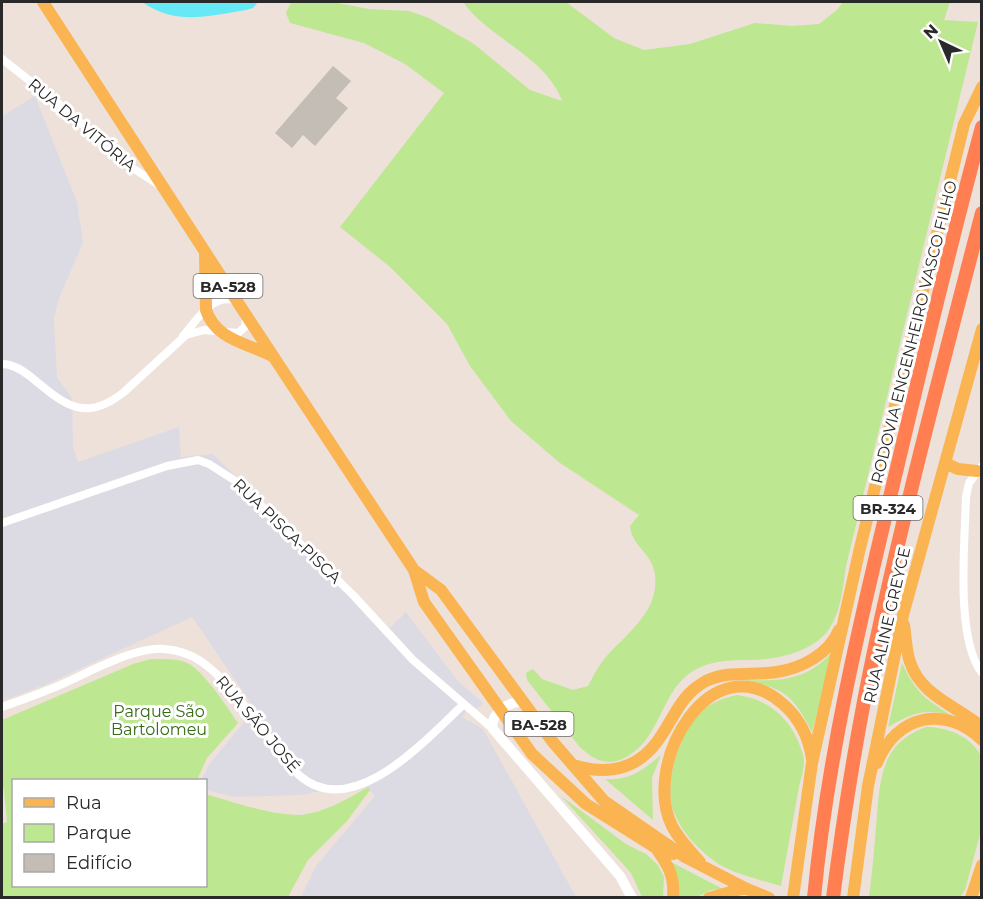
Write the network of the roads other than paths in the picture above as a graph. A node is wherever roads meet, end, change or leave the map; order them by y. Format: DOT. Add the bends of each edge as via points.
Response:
graph roads {
  1 [pos="43,2"];
  2 [pos="2,59"];
  3 [pos="981,87"];
  4 [pos="981,127"];
  5 [pos="164,188"];
  6 [pos="981,213"];
  7 [pos="205,251"];
  8 [pos="237,301"];
  9 [pos="206,310"];
  10 [pos="246,315"];
  11 [pos="981,328"];
  12 [pos="222,333"];
  13 [pos="179,342"];
  14 [pos="274,357"];
  15 [pos="2,364"];
  16 [pos="945,463"];
  17 [pos="979,469"];
  18 [pos="2,523"];
  19 [pos="414,570"];
  20 [pos="847,609"];
  21 [pos="903,615"];
  22 [pos="981,673"];
  23 [pos="522,702"];
  24 [pos="464,704"];
  25 [pos="2,707"];
  26 [pos="501,711"];
  27 [pos="981,727"];
  28 [pos="493,729"];
  29 [pos="981,740"];
  30 [pos="812,763"];
  31 [pos="572,765"];
  32 [pos="868,786"];
  33 [pos="656,849"];
  34 [pos="685,857"];
  35 [pos="981,865"];
  36 [pos="705,867"];
  37 [pos="745,888"];
  38 [pos="793,892"];
  39 [pos="814,895"];
  40 [pos="632,897"];
  41 [pos="673,897"];
  42 [pos="709,897"];
  43 [pos="769,897"];
  44 [pos="832,897"];
  45 [pos="853,897"];
  46 [pos="971,897"];
  1 -- 5 [label="main road, BA-528"];
  2 -- 5 [label="street, RUA DA VITÓRIA" via="131,167"];
  3 -- 20 [label="main road" via="964,124"];
  4 -- 39 [label="highway, RODOVIA ENGENHEIRO VASCO FILHO / BR-324" via="853,660 825,801"];
  5 -- 7 [label="main road, BA-528"];
  6 -- 44 [label="highway, BR-324" via="876,644"];
  7 -- 8 [label="main road, BA-528"];
  7 -- 9 [label="main road"];
  8 -- 9 [label="street" via="224,298"];
  8 -- 10 [label="main road, BA-528"];
  9 -- 12 [label="main road"];
  9 -- 13 [label="street"];
  10 -- 12 [label="street" via="242,331"];
  10 -- 14 [label="main road, BA-528"];
  11 -- 16 [label="main road, RUA ALINE GREYCE"];
  12 -- 13 [label="street" via="198,331"];
  12 -- 14 [label="main road"];
  13 -- 15 [label="street" via="113,401 87,410 57,398 16,367"];
  14 -- 19 [label="main road, BA-528"];
  16 -- 17 [label="main road" via="958,469"];
  16 -- 21 [label="main road, RUA ALINE GREYCE"];
  17 -- 22 [label="street" via="969,483 966,497 964,604 969,646"];
  18 -- 24 [label="street, RUA PISCA-PISCA" via="167,466 198,460 209,464 237,482 354,596 413,660"];
  19 -- 23 [label="main road, BA-528" via="441,590"];
  19 -- 26 [label="main road" via="424,602"];
  20 -- 30 [label="main road"];
  20 -- 31 [label="main road" via="830,644 798,666 776,672 725,674 697,687 681,700 658,741 633,763 601,771"];
  21 -- 27 [label="main road" via="909,660 921,684"];
  21 -- 32 [label="main road, RUA ALINE GREYCE"];
  23 -- 26 [label="street" via="514,702"];
  23 -- 31 [label="main road, BA-528"];
  24 -- 25 [label="street, RUA SÃO JOSÉ" via="381,775 356,787 336,790 320,788 299,775 206,663 177,650 161,648 137,653"];
  24 -- 28 [label="street, RUA PISCA-PISCA"];
  26 -- 28 [label="street" via="492,720"];
  26 -- 33 [label="main road" via="532,754 571,791"];
  28 -- 40 [label="street" via="620,876"];
  29 -- 32 [label="main road" via="952,721 917,721 887,744"];
  30 -- 36 [label="main road" via="799,722 768,693 751,687 730,688 705,699 687,719 673,748 664,796 680,839"];
  30 -- 38 [label="main road"];
  31 -- 34 [label="main road, BA-528" via="604,801"];
  32 -- 45 [label="main road, RUA ALINE GREYCE"];
  33 -- 34 [label="main road"];
  33 -- 41 [label="main road" via="671,870"];
  34 -- 36 [label="main road, BA-528"];
  35 -- 46 [label="main road"];
  36 -- 37 [label="main road, BA-528"];
  37 -- 42 [label="main road"];
  37 -- 43 [label="main road, BA-528"];
}
